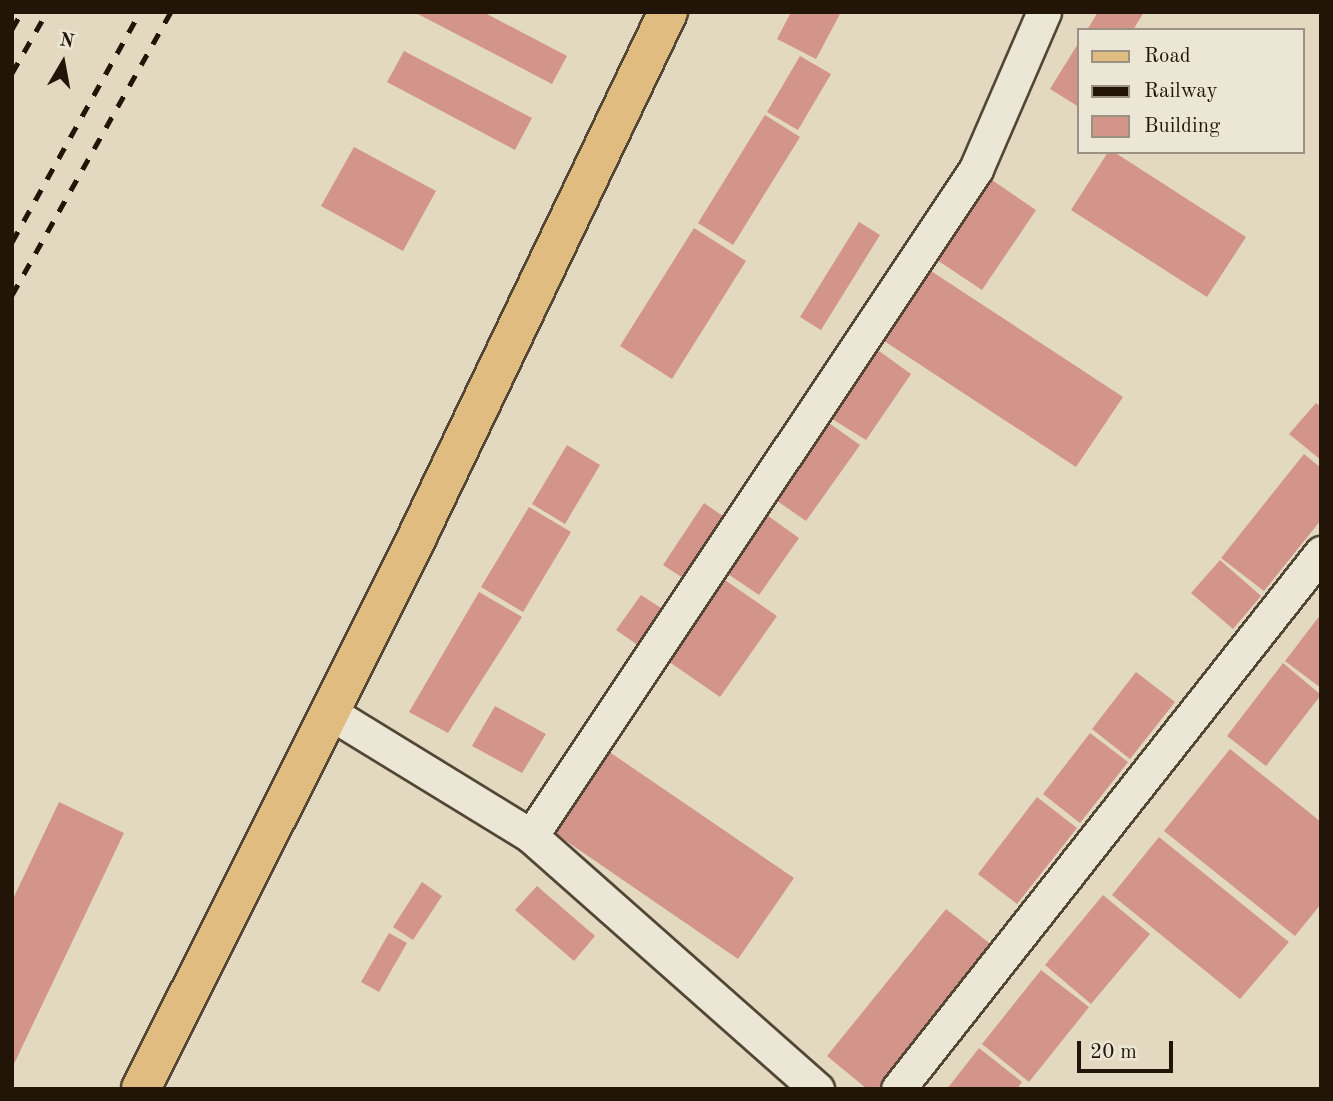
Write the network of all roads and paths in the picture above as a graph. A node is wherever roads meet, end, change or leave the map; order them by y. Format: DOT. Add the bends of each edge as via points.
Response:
graph roads {
  1 [pos="668,12"];
  2 [pos="1044,12"];
  3 [pos="1321,554"];
  4 [pos="329,712"];
  5 [pos="531,836"];
  6 [pos="141,1089"];
  7 [pos="817,1089"];
  8 [pos="898,1089"];
  1 -- 4 [label="main road" via="551,262"];
  2 -- 5 [label="street" via="976,169"];
  3 -- 8 [label="street"];
  4 -- 5 [label="street"];
  4 -- 6 [label="main road"];
  5 -- 7 [label="street"];
}
